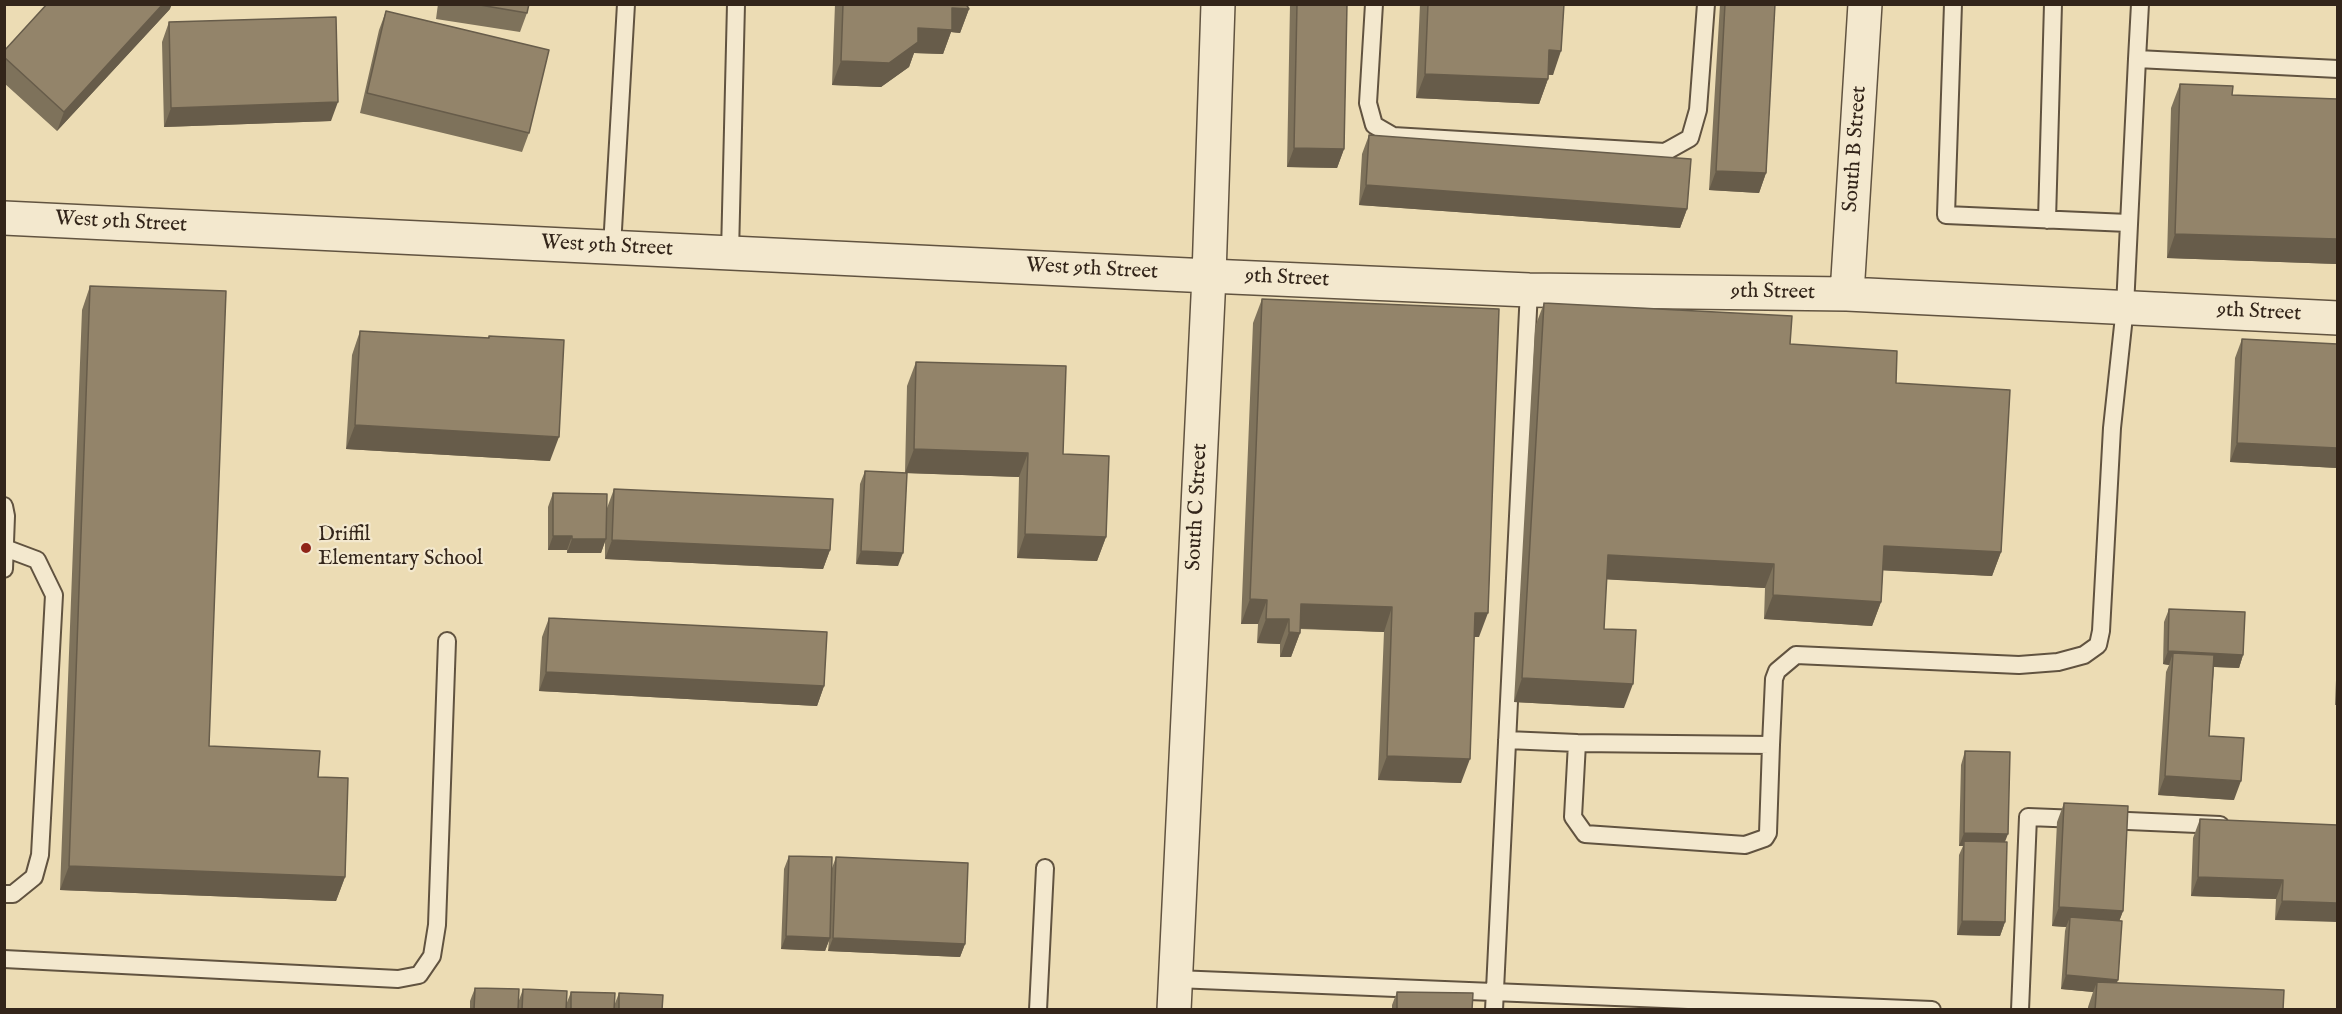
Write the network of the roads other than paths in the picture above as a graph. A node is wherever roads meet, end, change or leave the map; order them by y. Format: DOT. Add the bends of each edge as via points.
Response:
graph roads {
  1 [pos="626,4"];
  2 [pos="736,4"];
  3 [pos="1218,4"];
  4 [pos="1374,4"];
  5 [pos="1706,4"];
  6 [pos="1865,4"];
  7 [pos="1953,4"];
  8 [pos="2053,4"];
  9 [pos="2140,4"];
  10 [pos="2137,59"];
  11 [pos="2337,69"];
  12 [pos="4,218"];
  13 [pos="2047,220"];
  14 [pos="2128,223"];
  15 [pos="612,247"];
  16 [pos="730,253"];
  17 [pos="1209,276"];
  18 [pos="1529,290"];
  19 [pos="1847,294"];
  20 [pos="2125,307"];
  21 [pos="2337,318"];
  22 [pos="4,506"];
  23 [pos="5,548"];
  24 [pos="4,569"];
  25 [pos="447,640"];
  26 [pos="1507,740"];
  27 [pos="1577,743"];
  28 [pos="1771,745"];
  29 [pos="2242,826"];
  30 [pos="1046,868"];
  31 [pos="4,894"];
  32 [pos="4,960"];
  33 [pos="1175,994"];
  34 [pos="1494,1001"];
  35 [pos="1038,1010"];
  36 [pos="1932,1010"];
  37 [pos="2020,1010"];
  1 -- 15 [label="lane"];
  2 -- 16 [label="lane"];
  3 -- 17 [label="street, South C Street"];
  4 -- 5 [label="lane" via="1368,102 1374,125 1393,136 1665,152 1690,138 1698,110"];
  6 -- 19 [label="street, South B Street"];
  7 -- 13 [label="lane" via="1946,215"];
  8 -- 13 [label="lane"];
  9 -- 10 [label="lane"];
  10 -- 11 [label="lane"];
  10 -- 14 [label="lane"];
  12 -- 15 [label="street, West 9th Street"];
  13 -- 14 [label="lane"];
  14 -- 20 [label="lane"];
  15 -- 16 [label="street, West 9th Street"];
  16 -- 17 [label="street, West 9th Street"];
  17 -- 18 [label="street, 9th Street"];
  17 -- 33 [label="street, South C Street"];
  18 -- 19 [label="street, 9th Street"];
  18 -- 26 [label="lane"];
  19 -- 20 [label="street, 9th Street"];
  20 -- 21 [label="street, 9th Street"];
  20 -- 28 [label="lane" via="2112,429 2102,631 2098,645 2084,656 2019,665 1796,655 1777,671 1774,679"];
  22 -- 23 [label="lane"];
  23 -- 24 [label="lane"];
  23 -- 31 [label="lane" via="37,560 54,594 40,855 34,877 13,894"];
  25 -- 32 [label="lane" via="437,925 432,956 419,975 398,979"];
  26 -- 27 [label="lane"];
  26 -- 34 [label="lane"];
  27 -- 28 [label="lane"];
  27 -- 28 [label="lane" via="1573,816 1586,834 1745,845 1765,838 1768,833"];
  29 -- 37 [label="lane" via="2028,818"];
  30 -- 35 [label="lane"];
  33 -- 34 [label="lane"];
  34 -- 36 [label="lane"];
}
